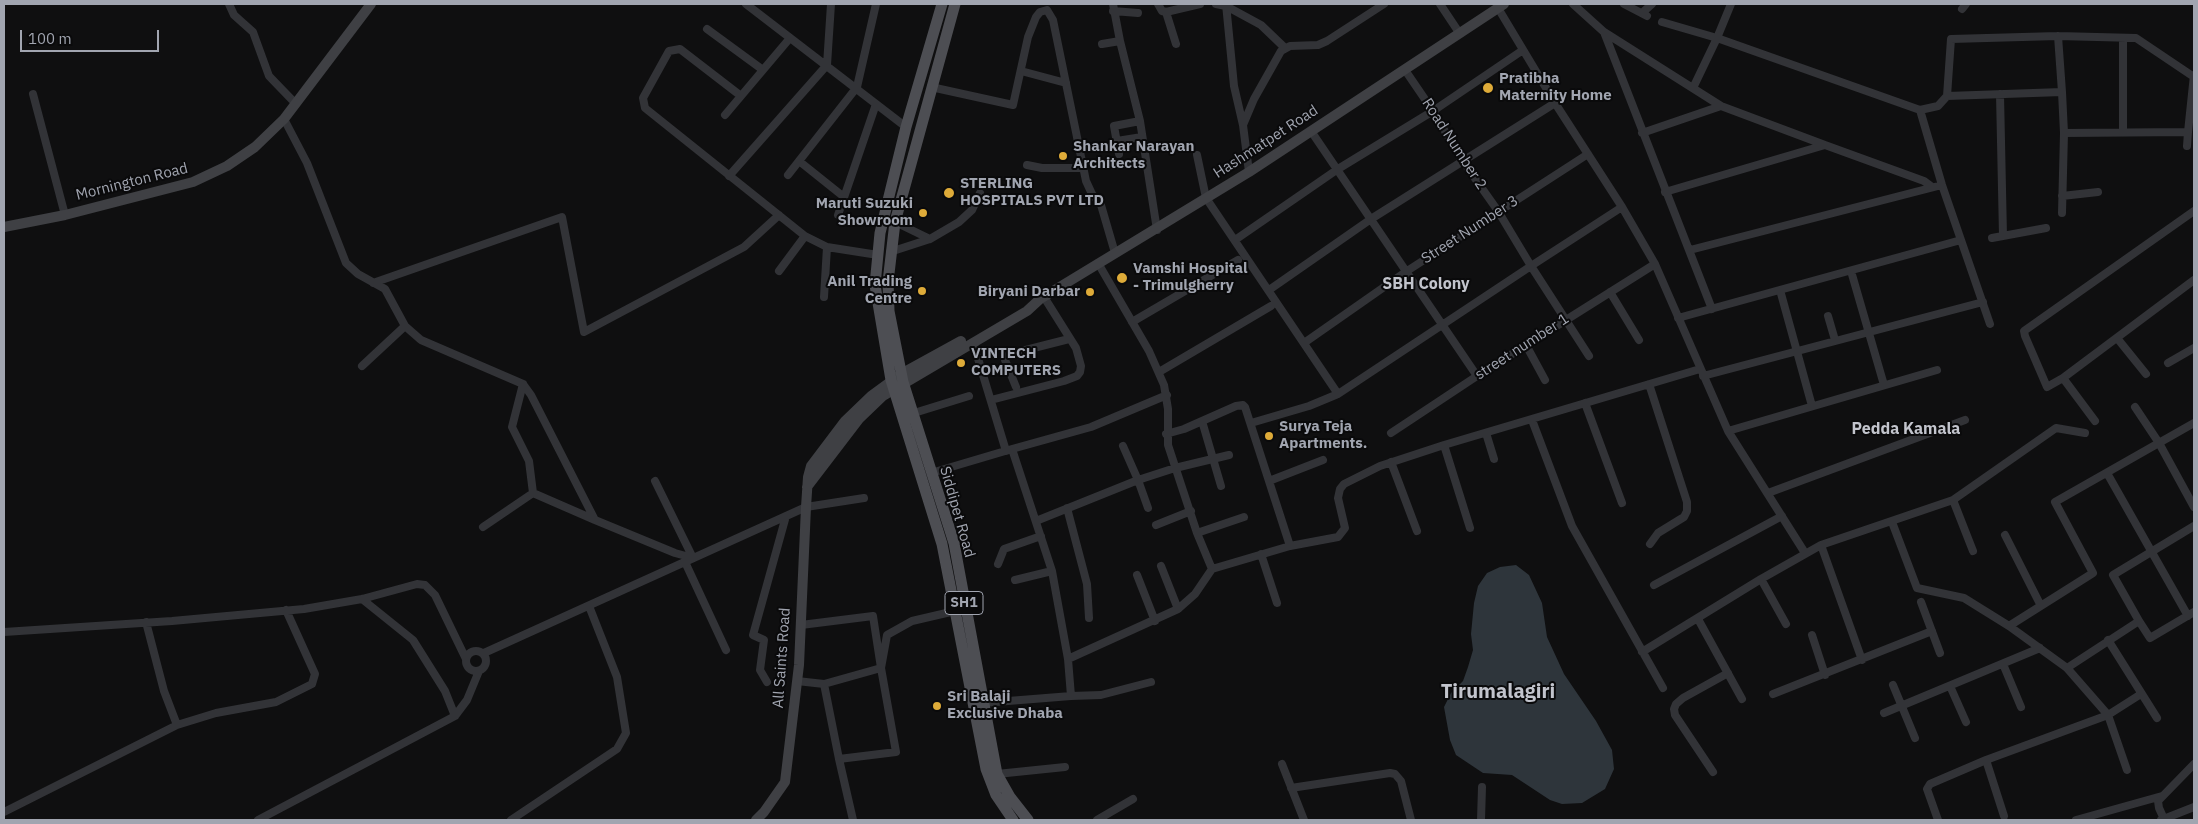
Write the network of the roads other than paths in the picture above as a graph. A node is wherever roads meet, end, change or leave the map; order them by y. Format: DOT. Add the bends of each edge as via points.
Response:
graph roads {
  1 [pos="230,4"];
  2 [pos="371,4"];
  3 [pos="746,4"];
  4 [pos="831,4"];
  5 [pos="876,4"];
  6 [pos="942,4"];
  7 [pos="955,4"];
  8 [pos="1158,4"];
  9 [pos="1200,4"];
  10 [pos="1216,4"];
  11 [pos="1382,4"];
  12 [pos="1440,4"];
  13 [pos="1573,4"];
  14 [pos="1624,4"];
  15 [pos="1652,4"];
  16 [pos="1731,4"];
  17 [pos="1226,5"];
  18 [pos="1501,6"];
  19 [pos="1047,7"];
  20 [pos="1113,7"];
  21 [pos="1166,12"];
  22 [pos="1138,13"];
  23 [pos="1662,22"];
  24 [pos="707,28"];
  25 [pos="1604,32"];
  26 [pos="1460,34"];
  27 [pos="2058,36"];
  28 [pos="790,38"];
  29 [pos="1717,38"];
  30 [pos="2123,38"];
  31 [pos="1120,41"];
  32 [pos="1102,44"];
  33 [pos="1176,44"];
  34 [pos="1286,48"];
  35 [pos="1523,50"];
  36 [pos="827,64"];
  37 [pos="763,70"];
  38 [pos="1405,70"];
  39 [pos="1021,71"];
  40 [pos="2194,76"];
  41 [pos="1066,83"];
  42 [pos="857,87"];
  43 [pos="931,87"];
  44 [pos="1693,88"];
  45 [pos="2062,92"];
  46 [pos="34,94"];
  47 [pos="2000,94"];
  48 [pos="741,96"];
  49 [pos="1947,96"];
  50 [pos="1554,103"];
  51 [pos="296,104"];
  52 [pos="876,104"];
  53 [pos="1721,106"];
  54 [pos="1920,110"];
  55 [pos="1433,111"];
  56 [pos="725,115"];
  57 [pos="284,119"];
  58 [pos="1140,121"];
  59 [pos="1243,125"];
  60 [pos="906,127"];
  61 [pos="1311,131"];
  62 [pos="2123,132"];
  63 [pos="2188,132"];
  64 [pos="1642,133"];
  65 [pos="2064,133"];
  66 [pos="1142,137"];
  67 [pos="1117,141"];
  68 [pos="1825,145"];
  69 [pos="2187,146"];
  70 [pos="1119,154"];
  71 [pos="1588,154"];
  72 [pos="1197,155"];
  73 [pos="1462,160"];
  74 [pos="799,161"];
  75 [pos="1027,165"];
  76 [pos="1083,168"];
  77 [pos="1338,169"];
  78 [pos="1249,172"];
  79 [pos="729,176"];
  80 [pos="788,176"];
  81 [pos="1942,185"];
  82 [pos="1932,187"];
  83 [pos="1665,192"];
  84 [pos="2098,192"];
  85 [pos="980,194"];
  86 [pos="2062,196"];
  87 [pos="844,197"];
  88 [pos="1206,198"];
  89 [pos="1622,208"];
  90 [pos="1498,211"];
  91 [pos="2194,211"];
  92 [pos="2062,213"];
  93 [pos="65,214"];
  94 [pos="779,215"];
  95 [pos="838,215"];
  96 [pos="1371,219"];
  97 [pos="895,222"];
  98 [pos="4,227"];
  99 [pos="2046,228"];
  100 [pos="1157,230"];
  101 [pos="805,236"];
  102 [pos="2003,236"];
  103 [pos="930,238"];
  104 [pos="1992,238"];
  105 [pos="1235,240"];
  106 [pos="1960,240"];
  107 [pos="827,247"];
  108 [pos="1690,250"];
  109 [pos="890,252"];
  110 [pos="1115,253"];
  111 [pos="878,255"];
  112 [pos="1238,260"];
  113 [pos="1098,263"];
  114 [pos="1655,264"];
  115 [pos="1531,266"];
  116 [pos="779,271"];
  117 [pos="1407,271"];
  118 [pos="1851,271"];
  119 [pos="2194,280"];
  120 [pos="373,283"];
  121 [pos="1269,290"];
  122 [pos="1780,290"];
  123 [pos="1610,292"];
  124 [pos="824,297"];
  125 [pos="1042,298"];
  126 [pos="1983,302"];
  127 [pos="1271,306"];
  128 [pos="1712,309"];
  129 [pos="1828,316"];
  130 [pos="1678,318"];
  131 [pos="1566,320"];
  132 [pos="1132,322"];
  133 [pos="1990,324"];
  134 [pos="405,326"];
  135 [pos="1442,326"];
  136 [pos="1870,332"];
  137 [pos="2117,338"];
  138 [pos="1069,339"];
  139 [pos="1639,340"];
  140 [pos="1835,340"];
  141 [pos="973,342"];
  142 [pos="1304,343"];
  143 [pos="1526,345"];
  144 [pos="2194,348"];
  145 [pos="1798,351"];
  146 [pos="1589,356"];
  147 [pos="2168,363"];
  148 [pos="362,366"];
  149 [pos="1937,370"];
  150 [pos="1159,372"];
  151 [pos="1702,373"];
  152 [pos="2146,374"];
  153 [pos="1477,376"];
  154 [pos="2063,378"];
  155 [pos="1545,380"];
  156 [pos="897,381"];
  157 [pos="523,384"];
  158 [pos="1649,384"];
  159 [pos="1884,385"];
  160 [pos="1016,387"];
  161 [pos="1338,394"];
  162 [pos="1167,395"];
  163 [pos="969,396"];
  164 [pos="990,400"];
  165 [pos="1585,403"];
  166 [pos="1812,406"];
  167 [pos="2135,406"];
  168 [pos="914,413"];
  169 [pos="1532,420"];
  170 [pos="1965,420"];
  171 [pos="1202,421"];
  172 [pos="2095,421"];
  173 [pos="1251,423"];
  174 [pos="2194,423"];
  175 [pos="1728,431"];
  176 [pos="1486,433"];
  177 [pos="2084,433"];
  178 [pos="1166,434"];
  179 [pos="1391,434"];
  180 [pos="2159,443"];
  181 [pos="1444,445"];
  182 [pos="1123,446"];
  183 [pos="1009,450"];
  184 [pos="1229,455"];
  185 [pos="1213,460"];
  186 [pos="1323,460"];
  187 [pos="1494,460"];
  188 [pos="1391,462"];
  189 [pos="1175,468"];
  190 [pos="931,473"];
  191 [pos="2107,473"];
  192 [pos="1138,480"];
  193 [pos="655,481"];
  194 [pos="1269,481"];
  195 [pos="1221,486"];
  196 [pos="533,493"];
  197 [pos="1768,493"];
  198 [pos="864,498"];
  199 [pos="1953,500"];
  200 [pos="1622,502"];
  201 [pos="806,507"];
  202 [pos="2194,507"];
  203 [pos="1067,508"];
  204 [pos="1148,508"];
  205 [pos="1191,512"];
  206 [pos="786,516"];
  207 [pos="1782,516"];
  208 [pos="1244,517"];
  209 [pos="595,520"];
  210 [pos="1036,521"];
  211 [pos="1892,522"];
  212 [pos="1156,525"];
  213 [pos="2194,526"];
  214 [pos="483,527"];
  215 [pos="1470,528"];
  216 [pos="1417,531"];
  217 [pos="1197,533"];
  218 [pos="2004,535"];
  219 [pos="1041,536"];
  220 [pos="1650,544"];
  221 [pos="1821,545"];
  222 [pos="1290,546"];
  223 [pos="1973,551"];
  224 [pos="2151,552"];
  225 [pos="1805,553"];
  226 [pos="1261,554"];
  227 [pos="693,558"];
  228 [pos="685,562"];
  229 [pos="998,564"];
  230 [pos="1161,566"];
  231 [pos="1212,569"];
  232 [pos="1052,571"];
  233 [pos="1137,576"];
  234 [pos="1761,579"];
  235 [pos="1015,580"];
  236 [pos="1654,585"];
  237 [pos="362,598"];
  238 [pos="1921,602"];
  239 [pos="1277,603"];
  240 [pos="589,606"];
  241 [pos="2041,606"];
  242 [pos="1178,609"];
  243 [pos="286,610"];
  244 [pos="955,611"];
  245 [pos="2191,614"];
  246 [pos="1088,618"];
  247 [pos="1698,619"];
  248 [pos="1155,621"];
  249 [pos="2139,621"];
  250 [pos="146,622"];
  251 [pos="1786,624"];
  252 [pos="801,625"];
  253 [pos="2009,626"];
  254 [pos="1932,631"];
  255 [pos="4,632"];
  256 [pos="1812,634"];
  257 [pos="2108,640"];
  258 [pos="2040,648"];
  259 [pos="726,650"];
  260 [pos="1642,652"];
  261 [pos="484,653"];
  262 [pos="1940,653"];
  263 [pos="466,659"];
  264 [pos="1068,659"];
  265 [pos="1862,660"];
  266 [pos="2003,664"];
  267 [pos="881,668"];
  268 [pos="2067,668"];
  269 [pos="479,670"];
  270 [pos="1728,673"];
  271 [pos="1824,674"];
  272 [pos="797,681"];
  273 [pos="766,682"];
  274 [pos="1151,682"];
  275 [pos="824,684"];
  276 [pos="1893,685"];
  277 [pos="1950,686"];
  278 [pos="1663,688"];
  279 [pos="1773,694"];
  280 [pos="2141,694"];
  281 [pos="1070,696"];
  282 [pos="1742,699"];
  283 [pos="983,703"];
  284 [pos="1901,706"];
  285 [pos="2021,707"];
  286 [pos="1884,713"];
  287 [pos="2108,715"];
  288 [pos="455,716"];
  289 [pos="2157,718"];
  290 [pos="1966,722"];
  291 [pos="177,725"];
  292 [pos="1914,738"];
  293 [pos="839,759"];
  294 [pos="1986,760"];
  295 [pos="1282,764"];
  296 [pos="2194,764"];
  297 [pos="1065,767"];
  298 [pos="2127,770"];
  299 [pos="1713,772"];
  300 [pos="997,774"];
  301 [pos="1482,787"];
  302 [pos="1291,788"];
  303 [pos="2162,796"];
  304 [pos="1134,799"];
  305 [pos="2194,807"];
  306 [pos="4,812"];
  307 [pos="2004,816"];
  308 [pos="258,820"];
  309 [pos="511,820"];
  310 [pos="756,820"];
  311 [pos="853,820"];
  312 [pos="1013,820"];
  313 [pos="1028,820"];
  314 [pos="1097,820"];
  315 [pos="1304,820"];
  316 [pos="1412,820"];
  317 [pos="1481,820"];
  318 [pos="1938,820"];
  319 [pos="2076,820"];
  320 [pos="2163,820"];
  1 -- 51 [label="street" via="234,16 253,32 269,76"];
  2 -- 51 [label="main road, Mornington Road"];
  3 -- 28 [label="street"];
  4 -- 36 [label="street"];
  5 -- 42 [label="street"];
  6 -- 60 [label="main road, SH1"];
  7 -- 43 [label="main road, SH1"];
  8 -- 21 [label="street"];
  9 -- 21 [label="street"];
  10 -- 17 [label="street"];
  11 -- 34 [label="street" via="1327,41"];
  12 -- 26 [label="street"];
  13 -- 25 [label="street"];
  14 -- 15 [label="street" via="1645,14"];
  16 -- 29 [label="street"];
  17 -- 34 [label="street" via="1261,24"];
  17 -- 59 [label="street" via="1234,86"];
  18 -- 26 [label="main road, Hashmatpet Road"];
  18 -- 35 [label="street"];
  19 -- 39 [label="street" via="1036,18 1028,37"];
  19 -- 41 [label="street" via="1053,20"];
  20 -- 22 [label="street"];
  20 -- 31 [label="street"];
  21 -- 33 [label="street"];
  23 -- 29 [label="street"];
  24 -- 37 [label="street"];
  25 -- 44 [label="street"];
  25 -- 64 [label="street"];
  26 -- 38 [label="main road, Hashmatpet Road"];
  27 -- 30 [label="street"];
  27 -- 45 [label="street"];
  27 -- 49 [label="street" via="1950,39"];
  28 -- 36 [label="street"];
  28 -- 37 [label="street"];
  29 -- 44 [label="street"];
  29 -- 54 [label="street"];
  30 -- 40 [label="street" via="2136,38"];
  30 -- 62 [label="street"];
  31 -- 32 [label="street"];
  31 -- 58 [label="street"];
  34 -- 59 [label="street" via="1278,55"];
  35 -- 50 [label="street"];
  35 -- 55 [label="street"];
  36 -- 42 [label="street"];
  36 -- 79 [label="street"];
  37 -- 48 [label="street"];
  38 -- 55 [label="street, Road Number 2"];
  38 -- 61 [label="main road, Hashmatpet Road"];
  39 -- 41 [label="street"];
  39 -- 43 [label="street" via="1013,105"];
  40 -- 63 [label="street"];
  41 -- 76 [label="street"];
  42 -- 52 [label="street"];
  42 -- 74 [label="street"];
  43 -- 97 [label="main road, SH1"];
  44 -- 53 [label="street"];
  45 -- 47 [label="street"];
  45 -- 65 [label="street"];
  46 -- 93 [label="street"];
  47 -- 49 [label="street"];
  47 -- 102 [label="street"];
  48 -- 56 [label="street"];
  48 -- 79 [label="street" via="680,49 674,49 669,51 643,98 645,108"];
  49 -- 54 [label="street" via="1938,106"];
  50 -- 71 [label="street"];
  50 -- 73 [label="street"];
  51 -- 57 [label="main road, Mornington Road"];
  52 -- 60 [label="street"];
  52 -- 87 [label="street"];
  53 -- 64 [label="street"];
  53 -- 68 [label="street"];
  54 -- 81 [label="street"];
  55 -- 73 [label="street, Road Number 2"];
  55 -- 77 [label="street"];
  57 -- 93 [label="main road, Mornington Road" via="255,147 228,166 194,182"];
  57 -- 120 [label="street" via="307,163 346,263"];
  58 -- 66 [label="street"];
  58 -- 67 [label="street" via="1114,126"];
  59 -- 78 [label="street"];
  60 -- 111 [label="main road, SH1" via="880,232"];
  61 -- 77 [label="street"];
  61 -- 78 [label="main road, Hashmatpet Road"];
  62 -- 63 [label="street"];
  62 -- 65 [label="street"];
  63 -- 69 [label="street"];
  64 -- 83 [label="street"];
  65 -- 86 [label="street"];
  66 -- 67 [label="street"];
  66 -- 100 [label="street"];
  67 -- 70 [label="street"];
  68 -- 82 [label="street"];
  68 -- 83 [label="street"];
  71 -- 89 [label="street"];
  71 -- 90 [label="street, Street Number 3"];
  72 -- 88 [label="street"];
  73 -- 90 [label="street, Road Number 2"];
  73 -- 96 [label="street"];
  74 -- 80 [label="street"];
  74 -- 87 [label="street"];
  75 -- 76 [label="street"];
  76 -- 110 [label="street" via="1087,186 1102,205"];
  77 -- 96 [label="street"];
  77 -- 105 [label="street"];
  78 -- 88 [label="main road, Hashmatpet Road"];
  79 -- 94 [label="street"];
  81 -- 82 [label="street"];
  81 -- 106 [label="street"];
  82 -- 108 [label="street"];
  83 -- 108 [label="street"];
  84 -- 86 [label="street"];
  85 -- 103 [label="street" via="966,217"];
  86 -- 92 [label="street"];
  87 -- 95 [label="street"];
  88 -- 100 [label="main road, Hashmatpet Road"];
  88 -- 105 [label="street"];
  89 -- 114 [label="street"];
  89 -- 115 [label="street"];
  90 -- 115 [label="street, Road Number 2"];
  90 -- 117 [label="street, Street Number 3"];
  91 -- 154 [label="street" via="2024,330 2047,387"];
  93 -- 98 [label="main road, Mornington Road"];
  94 -- 101 [label="street"];
  94 -- 120 [label="street" via="744,247 584,332 562,217"];
  96 -- 117 [label="street"];
  96 -- 121 [label="street"];
  97 -- 103 [label="street"];
  97 -- 109 [label="main road, SH1"];
  99 -- 102 [label="street"];
  100 -- 110 [label="main road, Hashmatpet Road"];
  101 -- 107 [label="street"];
  101 -- 116 [label="street"];
  102 -- 104 [label="street"];
  103 -- 109 [label="street"];
  105 -- 121 [label="street"];
  106 -- 118 [label="street"];
  106 -- 126 [label="street"];
  107 -- 111 [label="street"];
  107 -- 124 [label="street"];
  108 -- 128 [label="street"];
  109 -- 156 [label="main road, SH1" via="889,312"];
  110 -- 113 [label="main road, Hashmatpet Road"];
  111 -- 156 [label="main road, SH1" via="875,285"];
  112 -- 132 [label="street"];
  113 -- 125 [label="main road, Hashmatpet Road"];
  113 -- 132 [label="street"];
  114 -- 123 [label="street, street number 1"];
  114 -- 130 [label="street"];
  115 -- 131 [label="street, Road Number 2"];
  115 -- 135 [label="street"];
  117 -- 135 [label="street"];
  117 -- 142 [label="street, Street Number 3"];
  118 -- 122 [label="street"];
  118 -- 136 [label="street"];
  119 -- 137 [label="street"];
  120 -- 134 [label="street" via="385,289"];
  121 -- 142 [label="street"];
  122 -- 128 [label="street"];
  122 -- 145 [label="street"];
  123 -- 131 [label="street, street number 1"];
  123 -- 139 [label="street"];
  125 -- 138 [label="street"];
  125 -- 141 [label="main road, Hashmatpet Road"];
  125 -- 156 [label="main road, Hashmatpet Road" via="1023,305"];
  126 -- 133 [label="street"];
  126 -- 136 [label="street"];
  127 -- 150 [label="street"];
  128 -- 130 [label="street"];
  129 -- 140 [label="street"];
  130 -- 151 [label="street"];
  131 -- 143 [label="street, street number 1"];
  131 -- 146 [label="street, Road Number 2"];
  132 -- 150 [label="street"];
  134 -- 148 [label="street"];
  134 -- 157 [label="street" via="421,340"];
  135 -- 153 [label="street"];
  135 -- 161 [label="street"];
  136 -- 140 [label="street"];
  136 -- 159 [label="street"];
  137 -- 152 [label="street"];
  137 -- 154 [label="street"];
  138 -- 160 [label="street" via="1006,357"];
  138 -- 164 [label="street" via="1076,348 1081,366 1076,376"];
  140 -- 145 [label="street"];
  141 -- 156 [label="main road, Hashmatpet Road"];
  141 -- 164 [label="street"];
  142 -- 161 [label="street"];
  143 -- 153 [label="street, street number 1"];
  143 -- 155 [label="street"];
  144 -- 147 [label="street"];
  145 -- 151 [label="street"];
  145 -- 166 [label="street"];
  149 -- 159 [label="street"];
  150 -- 162 [label="street"];
  151 -- 158 [label="street"];
  151 -- 175 [label="street"];
  153 -- 179 [label="street, street number 1"];
  154 -- 172 [label="street"];
  156 -- 168 [label="main road, Siddipet Road / SH1"];
  156 -- 201 [label="main road, All Saints Road" via="860,419 807,487"];
  156 -- 244 [label="main road, Siddipet Road / SH1" via="942,544"];
  157 -- 196 [label="street" via="512,427 529,461"];
  157 -- 209 [label="street"];
  158 -- 165 [label="street"];
  158 -- 220 [label="street" via="1687,502 1684,517 1658,533"];
  159 -- 166 [label="street"];
  161 -- 173 [label="street"];
  162 -- 178 [label="street"];
  162 -- 183 [label="street" via="1091,427"];
  163 -- 168 [label="street"];
  164 -- 183 [label="street"];
  165 -- 169 [label="street"];
  165 -- 200 [label="street"];
  166 -- 175 [label="street"];
  167 -- 180 [label="street"];
  168 -- 190 [label="main road, Siddipet Road / SH1"];
  169 -- 176 [label="street"];
  169 -- 260 [label="street" via="1572,526"];
  170 -- 197 [label="street"];
  171 -- 173 [label="street" via="1243,405"];
  171 -- 178 [label="street"];
  171 -- 185 [label="street"];
  173 -- 194 [label="street"];
  174 -- 180 [label="street"];
  175 -- 197 [label="street"];
  176 -- 181 [label="street"];
  176 -- 187 [label="street"];
  177 -- 199 [label="street" via="2056,428"];
  178 -- 189 [label="street"];
  180 -- 191 [label="street"];
  180 -- 202 [label="street"];
  181 -- 188 [label="street"];
  181 -- 215 [label="street"];
  182 -- 192 [label="street"];
  183 -- 190 [label="street"];
  183 -- 210 [label="street"];
  184 -- 185 [label="street"];
  185 -- 189 [label="street"];
  185 -- 195 [label="street"];
  186 -- 194 [label="street"];
  188 -- 216 [label="street"];
  188 -- 222 [label="street" via="1344,484 1340,489 1338,498 1345,528 1343,533 1332,539"];
  189 -- 192 [label="street"];
  189 -- 205 [label="street"];
  190 -- 283 [label="main road, Siddipet Road / SH1" via="954,543"];
  191 -- 224 [label="street"];
  191 -- 241 [label="street" via="2055,502 2093,573"];
  192 -- 203 [label="street"];
  192 -- 204 [label="street"];
  193 -- 227 [label="street"];
  194 -- 222 [label="street"];
  196 -- 209 [label="street"];
  196 -- 214 [label="street"];
  197 -- 207 [label="street"];
  198 -- 201 [label="street"];
  199 -- 211 [label="street"];
  199 -- 223 [label="street"];
  201 -- 206 [label="street"];
  201 -- 252 [label="main road, All Saints Road"];
  203 -- 210 [label="street"];
  203 -- 246 [label="street" via="1087,584"];
  205 -- 212 [label="street"];
  205 -- 217 [label="street"];
  206 -- 227 [label="street"];
  206 -- 273 [label="street" via="754,635 764,640 760,670"];
  207 -- 225 [label="street"];
  207 -- 236 [label="street"];
  208 -- 217 [label="street"];
  209 -- 227 [label="street"];
  210 -- 219 [label="street"];
  211 -- 221 [label="street"];
  211 -- 253 [label="street" via="1917,588 1964,598"];
  213 -- 224 [label="street"];
  217 -- 231 [label="street"];
  218 -- 241 [label="street"];
  219 -- 229 [label="street" via="1004,549"];
  219 -- 232 [label="street"];
  221 -- 225 [label="street"];
  221 -- 265 [label="street"];
  222 -- 226 [label="street"];
  224 -- 245 [label="street"];
  224 -- 249 [label="street" via="2113,575"];
  225 -- 234 [label="street"];
  226 -- 231 [label="street"];
  226 -- 239 [label="street"];
  227 -- 228 [label="street"];
  228 -- 240 [label="street"];
  228 -- 259 [label="street"];
  230 -- 242 [label="street"];
  231 -- 242 [label="street" via="1195,594"];
  232 -- 235 [label="street"];
  232 -- 264 [label="street"];
  233 -- 248 [label="street"];
  234 -- 247 [label="street"];
  234 -- 251 [label="street"];
  237 -- 243 [label="street"];
  237 -- 263 [label="street" via="417,584 425,585 435,595"];
  237 -- 288 [label="street" via="413,640 445,691"];
  238 -- 254 [label="street"];
  240 -- 261 [label="street"];
  240 -- 309 [label="street" via="617,677 626,733 617,750"];
  241 -- 253 [label="street"];
  242 -- 248 [label="street"];
  243 -- 250 [label="street"];
  243 -- 291 [label="street" via="315,674 312,684 276,702 216,713"];
  244 -- 267 [label="street" via="912,620 887,635"];
  244 -- 312 [label="main road, Siddipet Road / SH1" via="986,770 996,795"];
  245 -- 249 [label="street" via="2150,638"];
  247 -- 260 [label="street"];
  247 -- 270 [label="street"];
  248 -- 264 [label="street"];
  249 -- 257 [label="street"];
  250 -- 255 [label="street"];
  250 -- 291 [label="street" via="164,691"];
  252 -- 267 [label="street" via="873,616"];
  252 -- 272 [label="main road, All Saints Road"];
  253 -- 258 [label="street"];
  254 -- 262 [label="street"];
  254 -- 265 [label="street"];
  256 -- 271 [label="street"];
  257 -- 268 [label="street"];
  257 -- 280 [label="street"];
  258 -- 266 [label="street"];
  258 -- 268 [label="street"];
  260 -- 278 [label="street"];
  261 -- 263 [label="street" via="473,651"];
  261 -- 269 [label="street" via="486,665"];
  263 -- 269 [label="street" via="468,666"];
  264 -- 281 [label="street"];
  265 -- 271 [label="street"];
  266 -- 277 [label="street"];
  266 -- 285 [label="street"];
  267 -- 275 [label="street"];
  267 -- 293 [label="street" via="896,752"];
  268 -- 287 [label="street"];
  269 -- 288 [label="street" via="467,700"];
  270 -- 282 [label="street"];
  270 -- 299 [label="street" via="1684,698 1674,709"];
  271 -- 279 [label="street"];
  272 -- 275 [label="street"];
  272 -- 310 [label="main road, All Saints Road" via="785,782"];
  274 -- 281 [label="street" via="1101,695"];
  275 -- 293 [label="street"];
  276 -- 284 [label="street"];
  277 -- 284 [label="street"];
  277 -- 290 [label="street"];
  280 -- 287 [label="street"];
  280 -- 289 [label="street"];
  281 -- 283 [label="street"];
  283 -- 300 [label="main road, Siddipet Road / SH1"];
  284 -- 286 [label="street"];
  284 -- 292 [label="street"];
  287 -- 294 [label="street"];
  287 -- 298 [label="street"];
  288 -- 308 [label="street"];
  291 -- 306 [label="street"];
  293 -- 311 [label="street"];
  294 -- 307 [label="street"];
  294 -- 318 [label="street" via="1930,784 1927,790"];
  295 -- 302 [label="street"];
  296 -- 303 [label="street"];
  297 -- 300 [label="street"];
  300 -- 313 [label="main road, Siddipet Road / SH1"];
  301 -- 317 [label="street"];
  302 -- 315 [label="street"];
  302 -- 316 [label="street" via="1395,774 1401,781"];
  303 -- 319 [label="street"];
  303 -- 320 [label="street" via="2158,801"];
  304 -- 314 [label="street"];
  305 -- 320 [label="street"];
}
